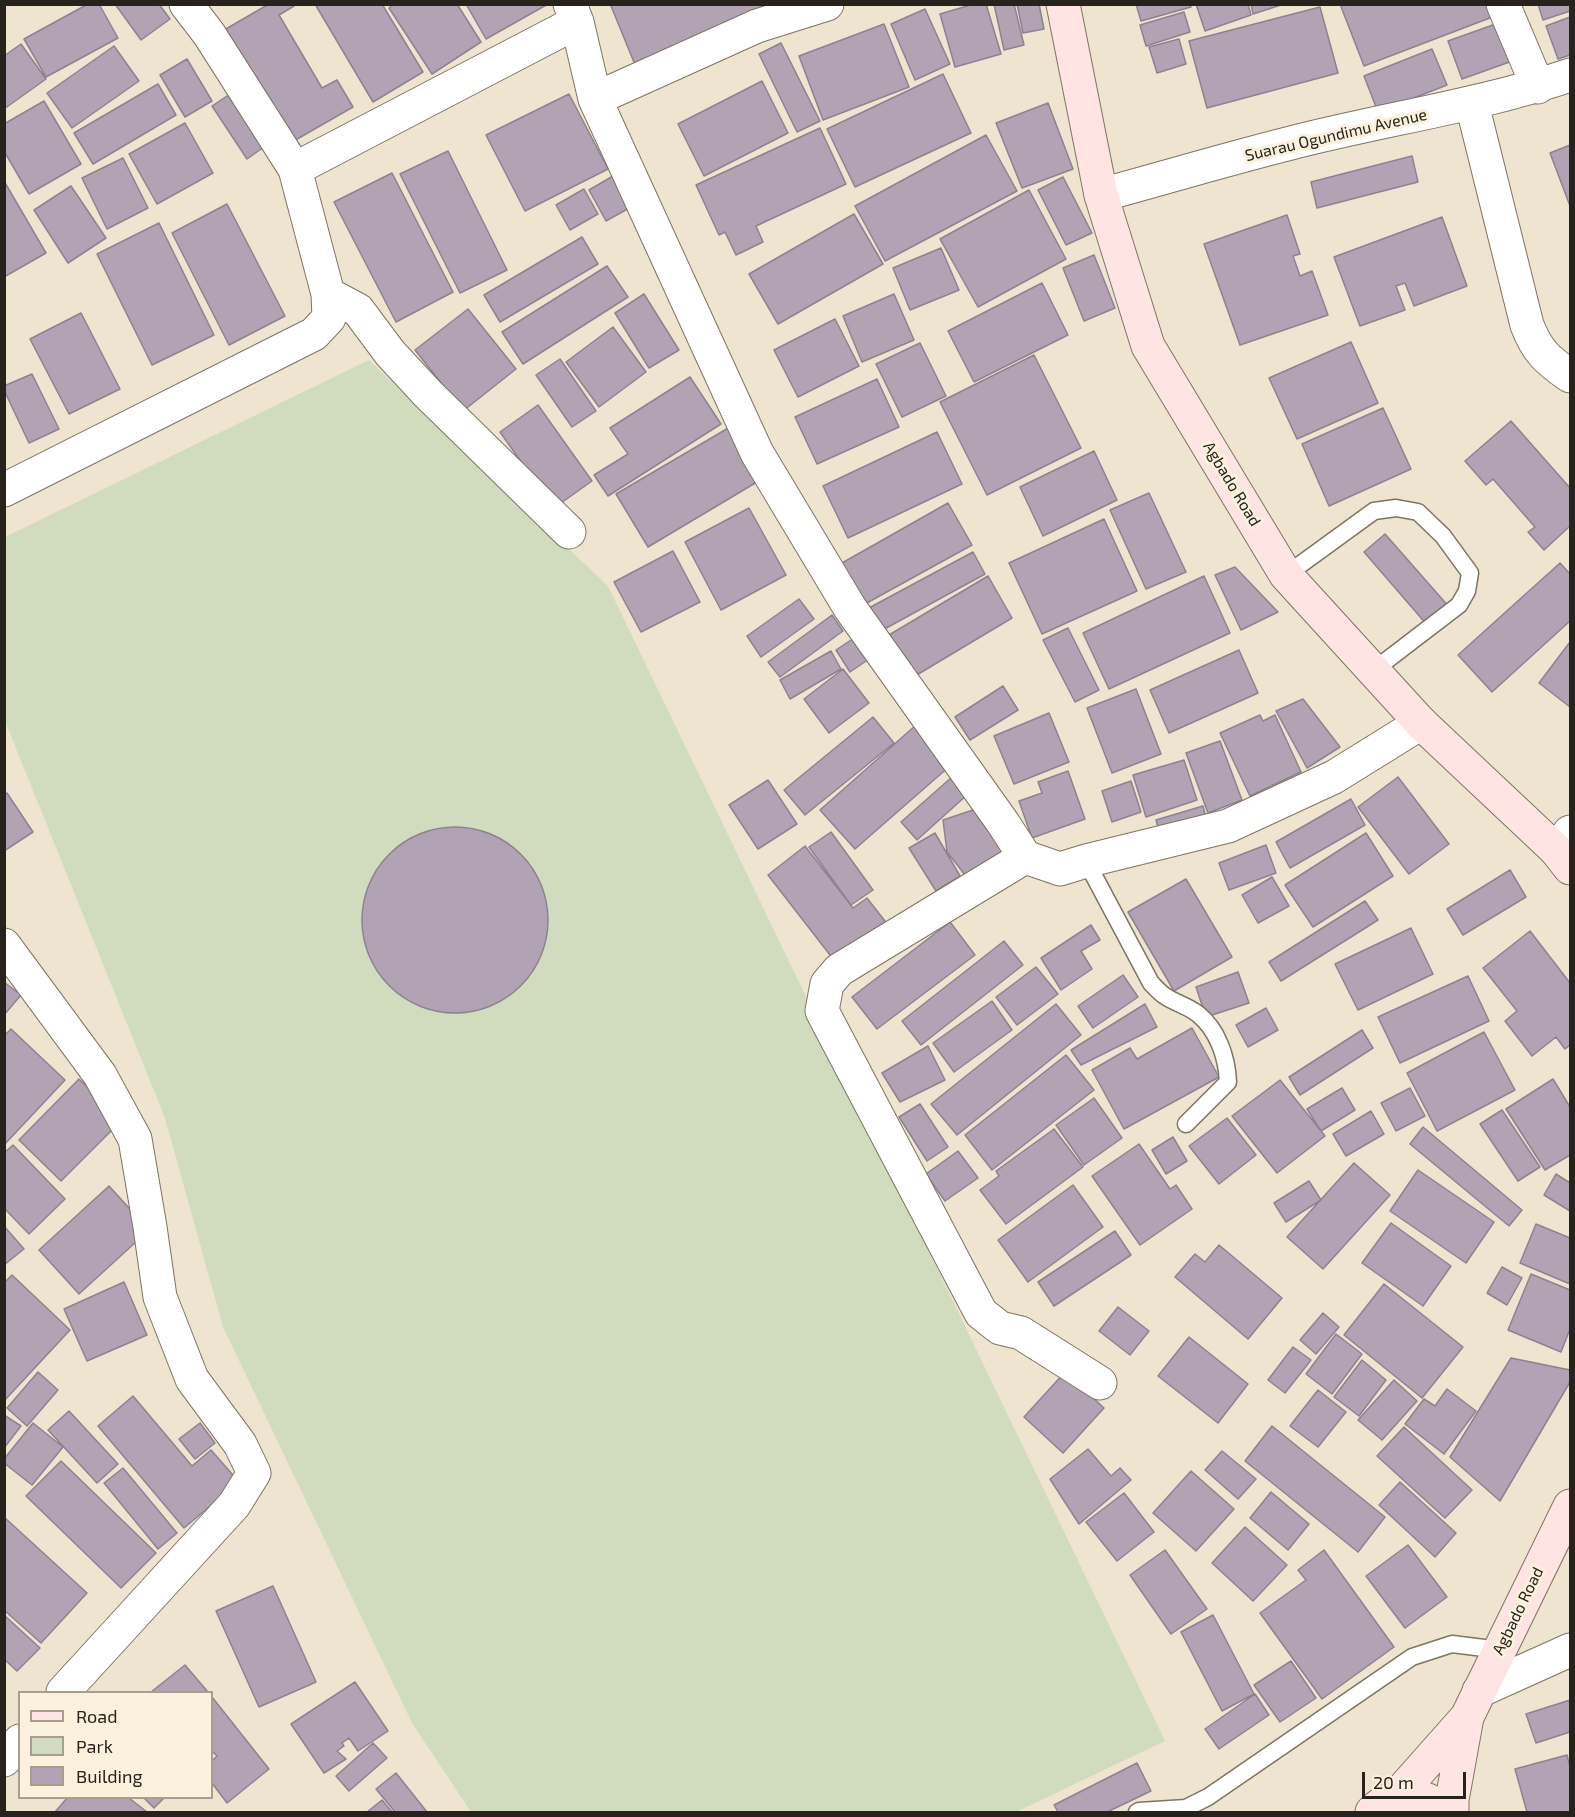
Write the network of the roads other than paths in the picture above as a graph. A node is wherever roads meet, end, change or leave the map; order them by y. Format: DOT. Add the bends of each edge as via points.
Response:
graph roads {
  1 [pos="186,4"];
  2 [pos="827,4"];
  3 [pos="1063,4"];
  4 [pos="1503,4"];
  5 [pos="574,13"];
  6 [pos="1570,75"];
  7 [pos="1538,87"];
  8 [pos="595,99"];
  9 [pos="1472,104"];
  10 [pos="295,169"];
  11 [pos="1101,195"];
  12 [pos="328,294"];
  13 [pos="1570,376"];
  14 [pos="4,490"];
  15 [pos="569,532"];
  16 [pos="1286,575"];
  17 [pos="1374,670"];
  18 [pos="1421,723"];
  19 [pos="1566,850"];
  20 [pos="1024,857"];
  21 [pos="1086,861"];
  22 [pos="4,945"];
  23 [pos="1186,1124"];
  24 [pos="1100,1383"];
  25 [pos="1570,1506"];
  26 [pos="1500,1650"];
  27 [pos="1570,1650"];
  28 [pos="64,1691"];
  29 [pos="1473,1704"];
  30 [pos="18,1743"];
  31 [pos="4,1760"];
  32 [pos="1384,1805"];
  33 [pos="1137,1812"];
  34 [pos="1444,1812"];
  35 [pos="1452,1812"];
  1 -- 10 [label="street"];
  2 -- 8 [label="street" via="757,27"];
  3 -- 11 [label="main road, Agbado Road"];
  4 -- 7 [label="street"];
  5 -- 8 [label="street"];
  5 -- 10 [label="street"];
  6 -- 7 [label="street, Suarau Ogundimu Avenue"];
  7 -- 9 [label="street, Suarau Ogundimu Avenue"];
  8 -- 20 [label="street" via="757,453 850,608"];
  9 -- 11 [label="street, Suarau Ogundimu Avenue" via="1291,143"];
  9 -- 13 [label="street" via="1527,325 1535,346"];
  10 -- 12 [label="street"];
  11 -- 16 [label="main road, Agbado Road" via="1149,346"];
  12 -- 14 [label="street" via="329,318 314,334"];
  12 -- 15 [label="street" via="358,310 428,394"];
  16 -- 17 [label="main road, Agbado Road"];
  16 -- 17 [label="lane" via="1374,511 1396,508 1418,512 1443,536 1470,573 1467,591 1459,605"];
  17 -- 18 [label="main road, Agbado Road"];
  18 -- 19 [label="main road, Agbado Road"];
  18 -- 21 [label="street" via="1334,777 1228,826"];
  20 -- 21 [label="street" via="1060,869"];
  20 -- 24 [label="street" via="839,970 827,984 822,1011 981,1313 1000,1328 1021,1333"];
  21 -- 23 [label="lane" via="1151,982 1165,996 1199,1015 1213,1031 1227,1061 1228,1082"];
  22 -- 28 [label="street" via="100,1075 135,1139 160,1297 192,1379 240,1444 254,1473 234,1505"];
  25 -- 26 [label="main road, Agbado Road"];
  26 -- 29 [label="main road, Agbado Road"];
  26 -- 33 [label="lane" via="1452,1644 1412,1657 1208,1797 1186,1808"];
  27 -- 29 [label="street"];
  29 -- 32 [label="main road, Agbado Road"];
  29 -- 35 [label="main road, Agbado Road"];
  30 -- 31 [label="street"];
  32 -- 34 [label="main road" via="1418,1796"];
}
